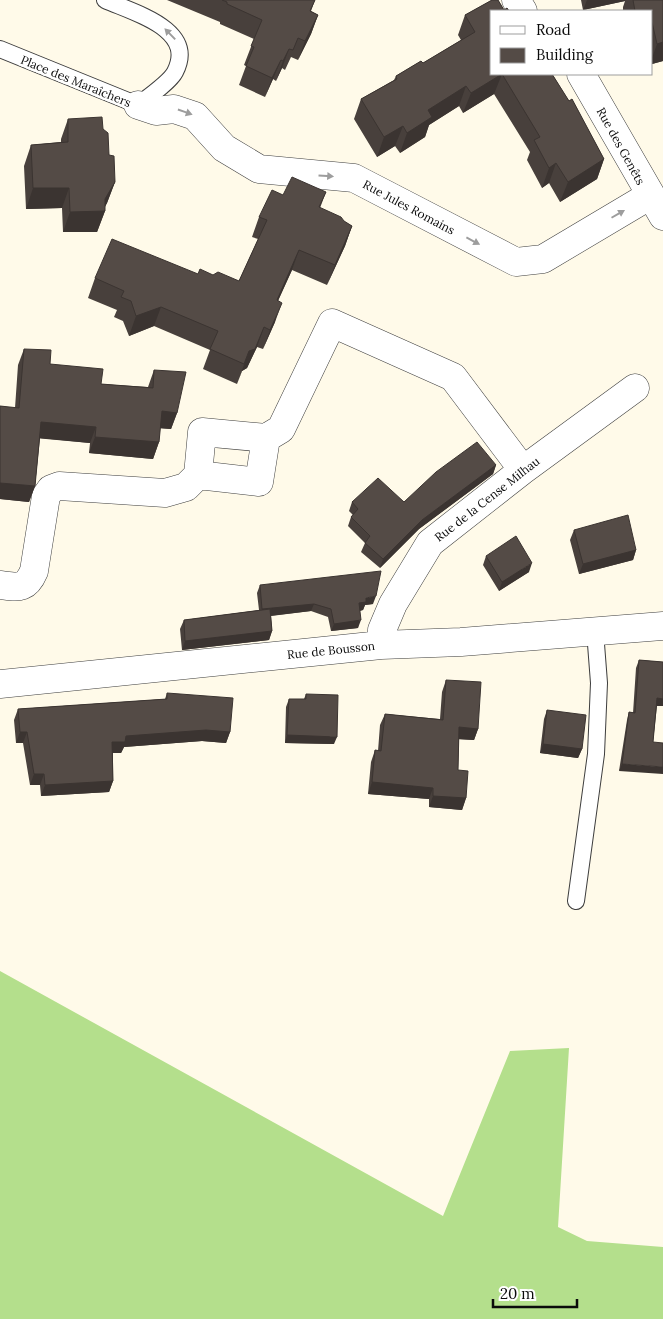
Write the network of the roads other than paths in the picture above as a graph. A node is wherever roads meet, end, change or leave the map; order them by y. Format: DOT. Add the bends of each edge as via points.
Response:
graph roads {
  1 [pos="105,0"];
  2 [pos="0,50"];
  3 [pos="582,75"];
  4 [pos="138,105"];
  5 [pos="656,206"];
  6 [pos="635,388"];
  7 [pos="266,438"];
  8 [pos="523,470"];
  9 [pos="198,475"];
  10 [pos="0,585"];
  11 [pos="663,626"];
  12 [pos="595,631"];
  13 [pos="381,644"];
  14 [pos="0,684"];
  15 [pos="576,901"];
  4 -- 1 [label="lane, Place des Maraîchers, one-way" via="175,73 180,51 173,34"];
  2 -- 4 [label="lane, Place des Maraîchers"];
  3 -- 5 [label="street, Rue des Genêts"];
  4 -- 5 [label="street, Rue Jules Romains, one-way" via="156,111 174,109 195,116 224,148 259,169 354,178 516,262 543,258"];
  6 -- 8 [label="street, Rue de la Cense Milhau"];
  7 -- 8 [label="street" via="282,429 332,323 453,377"];
  7 -- 9 [label="street" via="259,482"];
  7 -- 9 [label="street" via="202,432"];
  8 -- 13 [label="street, Rue de la Cense Milhau" via="430,544 393,604 382,630"];
  9 -- 10 [label="street" via="186,487 165,493 59,486 51,489 46,496 30,581 21,587"];
  11 -- 12 [label="street, Rue de Bousson"];
  12 -- 13 [label="street, Rue de Bousson" via="461,642"];
  12 -- 15 [label="lane" via="599,683 596,754"];
  13 -- 14 [label="street, Rue de Bousson"];
}
